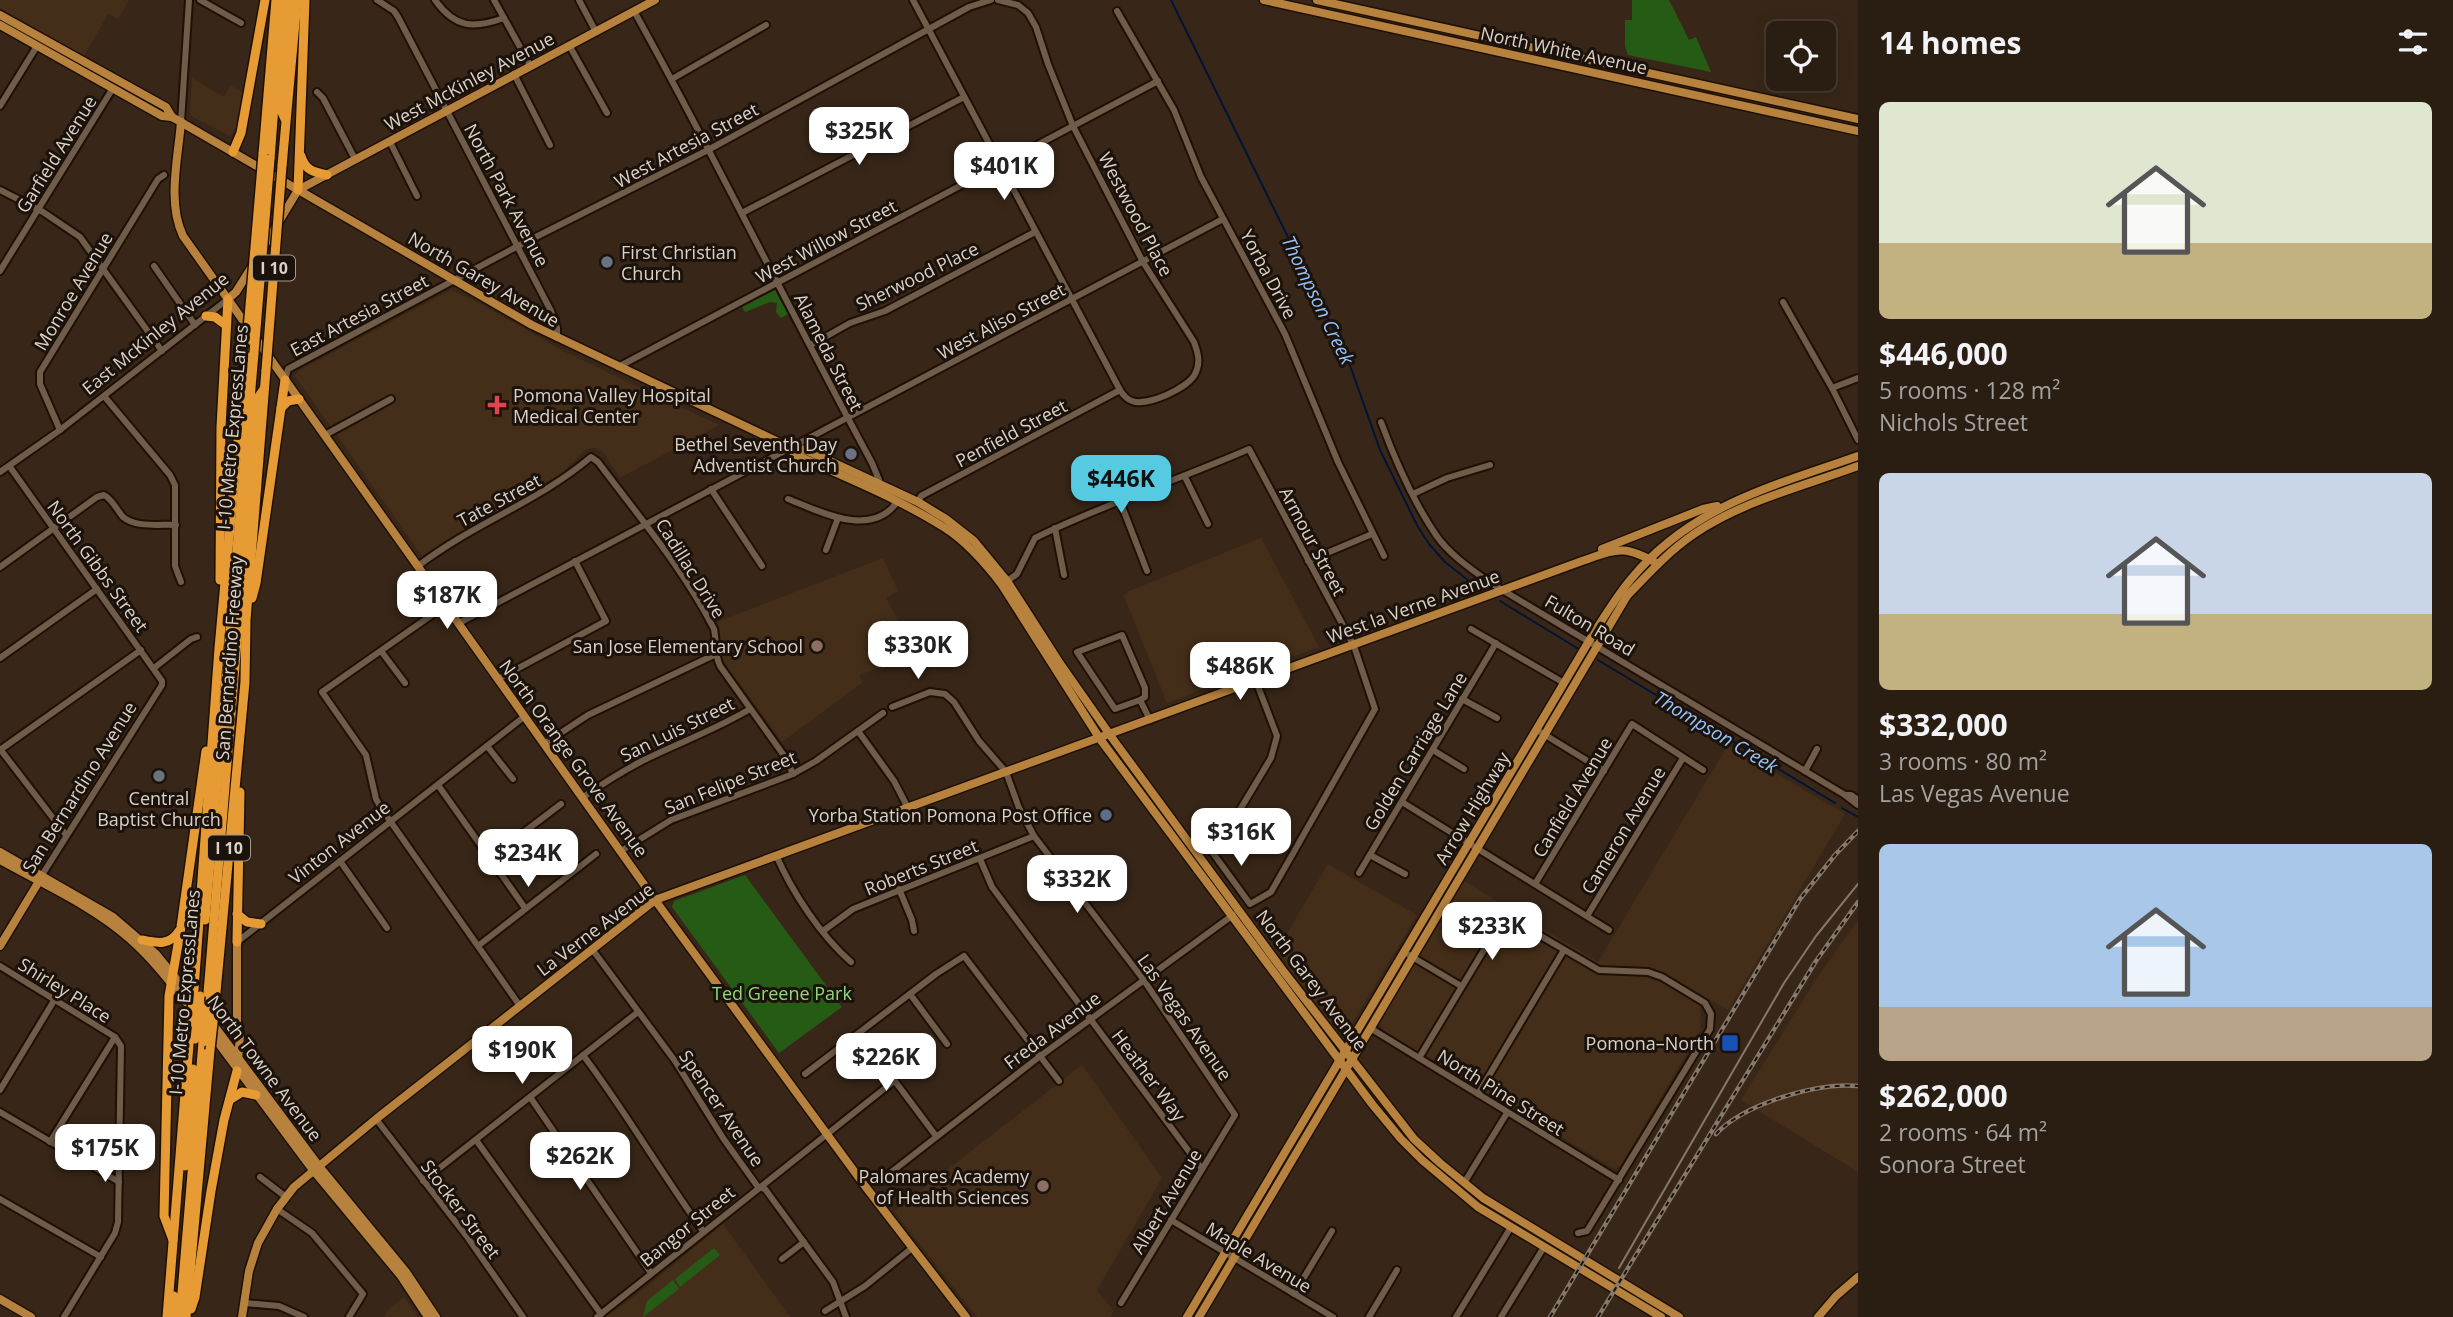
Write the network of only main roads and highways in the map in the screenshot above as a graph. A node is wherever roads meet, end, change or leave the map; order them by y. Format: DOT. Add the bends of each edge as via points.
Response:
graph roads {
  1 [pos="265,0"];
  2 [pos="276,0"];
  3 [pos="282,0"];
  4 [pos="290,0"];
  5 [pos="297,0"];
  6 [pos="305,0"];
  7 [pos="655,0"];
  8 [pos="1264,0"];
  9 [pos="1317,0"];
  10 [pos="0,15"];
  11 [pos="0,25"];
  12 [pos="172,117"];
  13 [pos="1858,119"];
  14 [pos="286,121"];
  15 [pos="181,122"];
  16 [pos="1858,131"];
  17 [pos="233,152"];
  18 [pos="301,154"];
  19 [pos="267,157"];
  20 [pos="327,175"];
  21 [pos="298,190"];
  22 [pos="228,299"];
  23 [pos="206,316"];
  24 [pos="226,325"];
  25 [pos="285,380"];
  26 [pos="265,387"];
  27 [pos="299,399"];
  28 [pos="280,410"];
  29 [pos="791,448"];
  30 [pos="1858,456"];
  31 [pos="1858,466"];
  32 [pos="897,502"];
  33 [pos="1724,505"];
  34 [pos="936,512"];
  35 [pos="1650,558"];
  36 [pos="1582,561"];
  37 [pos="1658,564"];
  38 [pos="1005,583"];
  39 [pos="246,620"];
  40 [pos="219,648"];
  41 [pos="217,680"];
  42 [pos="245,682"];
  43 [pos="1110,735"];
  44 [pos="1100,739"];
  45 [pos="1473,845"];
  46 [pos="1181,847"];
  47 [pos="1196,850"];
  48 [pos="0,852"];
  49 [pos="0,860"];
  50 [pos="40,878"];
  51 [pos="655,900"];
  52 [pos="1236,912"];
  53 [pos="237,914"];
  54 [pos="261,924"];
  55 [pos="181,927"];
  56 [pos="142,940"];
  57 [pos="237,942"];
  58 [pos="1253,944"];
  59 [pos="0,946"];
  60 [pos="1408,954"];
  61 [pos="1276,960"];
  62 [pos="1273,972"];
  63 [pos="172,978"];
  64 [pos="197,993"];
  65 [pos="1301,993"];
  66 [pos="237,1023"];
  67 [pos="200,1041"];
  68 [pos="222,1043"];
  69 [pos="1345,1051"];
  70 [pos="1351,1059"];
  71 [pos="238,1060"];
  72 [pos="1340,1060"];
  73 [pos="1346,1068"];
  74 [pos="237,1071"];
  75 [pos="256,1095"];
  76 [pos="230,1100"];
  77 [pos="316,1167"];
  78 [pos="1438,1174"];
  79 [pos="1464,1183"];
  80 [pos="1511,1227"];
  81 [pos="1532,1229"];
  82 [pos="173,1240"];
  83 [pos="1230,1255"];
  84 [pos="1858,1277"];
  85 [pos="0,1298"];
  86 [pos="32,1317"];
  87 [pos="167,1317"];
  88 [pos="173,1317"];
  89 [pos="180,1317"];
  90 [pos="187,1317"];
  91 [pos="242,1317"];
  92 [pos="428,1317"];
  93 [pos="436,1317"];
  94 [pos="967,1317"];
  95 [pos="1187,1317"];
  96 [pos="1199,1317"];
  97 [pos="1661,1317"];
  98 [pos="1679,1317"];
  99 [pos="1818,1317"];
  1 -- 17 [label="highway" via="243,122"];
  2 -- 19 [label="highway, San Bernardino Freeway / I 10"];
  3 -- 19 [label="highway, I-10 Metro ExpressLanes"];
  4 -- 14 [label="highway" via="281,110"];
  5 -- 14 [label="highway, San Bernardino Freeway / I 10"];
  6 -- 18 [label="highway"];
  7 -- 20 [label="main road, West McKinley Avenue"];
  8 -- 16 [label="main road, North White Avenue"];
  9 -- 13 [label="main road, North White Avenue"];
  10 -- 12 [label="main road, North Garey Avenue" via="166,107"];
  11 -- 12 [label="main road, North Garey Avenue" via="162,116"];
  12 -- 15 [label="main road, North Garey Avenue"];
  14 -- 26 [label="highway, San Bernardino Freeway / I 10, bridge"];
  15 -- 17 [label="main road, North Garey Avenue"];
  15 -- 22 [label="main road, North Orange Grove Avenue" via="177,220 183,236"];
  17 -- 21 [label="main road, North Garey Avenue"];
  18 -- 20 [label="highway" via="306,168"];
  18 -- 21 [label="highway"];
  19 -- 40 [label="highway, San Bernardino Freeway / I 10, bridge"];
  19 -- 64 [label="highway, I-10 Metro ExpressLanes, bridge"];
  20 -- 21 [label="main road, West McKinley Avenue"];
  21 -- 22 [label="main road, East McKinley Avenue"];
  21 -- 29 [label="main road, North Garey Avenue" via="557,338"];
  22 -- 24 [label="highway"];
  22 -- 25 [label="main road, North Orange Grove Avenue"];
  23 -- 24 [label="highway"];
  24 -- 40 [label="highway"];
  25 -- 27 [label="main road, North Orange Grove Avenue"];
  25 -- 28 [label="highway"];
  26 -- 39 [label="highway, San Bernardino Freeway / I 10"];
  26 -- 67 [label="highway, I-10 Metro ExpressLanes, bridge" via="257,399"];
  27 -- 28 [label="highway" via="288,401"];
  27 -- 51 [label="main road, North Orange Grove Avenue"];
  28 -- 39 [label="highway" via="256,583"];
  29 -- 32 [label="main road, North Garey Avenue" via="794,454"];
  29 -- 34 [label="main road, North Garey Avenue" via="806,450"];
  30 -- 33 [label="main road, Arrow Highway"];
  31 -- 37 [label="main road, Arrow Highway" via="1728,515"];
  32 -- 34 [label="main road" via="900,497"];
  32 -- 38 [label="main road, North Garey Avenue" via="946,528"];
  33 -- 35 [label="main road, Arrow Highway" via="1682,530"];
  33 -- 36 [label="main road" via="1586,555"];
  34 -- 38 [label="main road, North Garey Avenue" via="974,541"];
  35 -- 36 [label="main road, West la Verne Avenue" via="1616,550"];
  35 -- 37 [label="main road, West la Verne Avenue"];
  35 -- 45 [label="main road, Arrow Highway" via="1620,592 1589,641"];
  36 -- 43 [label="main road, West la Verne Avenue"];
  37 -- 45 [label="main road, Arrow Highway" via="1628,596 1546,735"];
  38 -- 43 [label="main road, North Garey Avenue"];
  38 -- 44 [label="main road, North Garey Avenue"];
  39 -- 42 [label="highway, San Bernardino Freeway / I 10"];
  40 -- 41 [label="highway, San Bernardino Freeway / I 10"];
  41 -- 55 [label="highway"];
  41 -- 64 [label="highway, San Bernardino Freeway / I 10"];
  42 -- 53 [label="highway"];
  42 -- 67 [label="highway, San Bernardino Freeway / I 10, bridge" via="214,1013"];
  43 -- 44 [label="main road, West la Verne Avenue"];
  43 -- 47 [label="main road, North Garey Avenue"];
  44 -- 46 [label="main road, North Garey Avenue"];
  44 -- 51 [label="main road, La Verne Avenue"];
  45 -- 60 [label="main road, Arrow Highway"];
  46 -- 47 [label="main road"];
  46 -- 52 [label="main road, North Garey Avenue"];
  47 -- 52 [label="main road, North Garey Avenue"];
  48 -- 50 [label="main road, North Towne Avenue"];
  49 -- 50 [label="main road, North Towne Avenue"];
  50 -- 56 [label="main road, North Towne Avenue" via="113,917"];
  50 -- 59 [label="main road, San Bernardino Avenue"];
  50 -- 63 [label="main road, North Towne Avenue" via="130,938"];
  51 -- 77 [label="main road, La Verne Avenue"];
  51 -- 94 [label="main road, North Orange Grove Avenue"];
  52 -- 58 [label="main road, North Garey Avenue"];
  52 -- 61 [label="main road, North Garey Avenue"];
  53 -- 54 [label="highway" via="247,922"];
  53 -- 57 [label="highway"];
  55 -- 56 [label="highway" via="171,941"];
  55 -- 63 [label="highway"];
  56 -- 63 [label="main road, North Towne Avenue"];
  57 -- 66 [label="main road"];
  58 -- 61 [label="main road"];
  58 -- 62 [label="main road, North Garey Avenue"];
  60 -- 69 [label="main road, Arrow Highway"];
  60 -- 70 [label="main road, Arrow Highway"];
  61 -- 65 [label="main road, North Garey Avenue"];
  62 -- 65 [label="main road"];
  62 -- 72 [label="main road, North Garey Avenue"];
  63 -- 68 [label="main road, North Towne Avenue"];
  63 -- 82 [label="highway" via="164,1216"];
  64 -- 67 [label="highway, San Bernardino Freeway / I 10, bridge"];
  65 -- 69 [label="main road, North Garey Avenue"];
  66 -- 68 [label="main road"];
  66 -- 71 [label="main road"];
  67 -- 82 [label="highway, San Bernardino Freeway / I 10"];
  67 -- 88 [label="highway, I-10 Metro ExpressLanes"];
  67 -- 89 [label="highway, I-10 Metro ExpressLanes"];
  67 -- 90 [label="highway, San Bernardino Freeway / I 10"];
  68 -- 71 [label="main road, North Towne Avenue"];
  68 -- 74 [label="main road, North Towne Avenue"];
  69 -- 70 [label="main road, North Garey Avenue"];
  69 -- 72 [label="main road, Arrow Highway"];
  70 -- 73 [label="main road, Arrow Highway"];
  70 -- 79 [label="main road, North Garey Avenue" via="1414,1139"];
  71 -- 74 [label="main road"];
  71 -- 77 [label="main road, North Towne Avenue"];
  72 -- 73 [label="main road, North Garey Avenue"];
  72 -- 83 [label="main road, Arrow Highway"];
  73 -- 78 [label="main road, North Garey Avenue" via="1387,1122"];
  73 -- 83 [label="main road, Arrow Highway"];
  74 -- 75 [label="main road, North Towne Avenue"];
  74 -- 76 [label="highway"];
  75 -- 76 [label="highway" via="242,1092"];
  75 -- 77 [label="main road, North Towne Avenue"];
  76 -- 90 [label="highway" via="195,1297"];
  77 -- 91 [label="main road, La Verne Avenue" via="277,1209 253,1257"];
  77 -- 92 [label="main road, North Towne Avenue"];
  77 -- 93 [label="main road, North Towne Avenue" via="400,1263"];
  78 -- 79 [label="main road" via="1458,1185"];
  78 -- 80 [label="main road, North Garey Avenue"];
  79 -- 81 [label="main road, North Garey Avenue"];
  80 -- 81 [label="main road"];
  80 -- 97 [label="main road, North Garey Avenue"];
  81 -- 98 [label="main road, North Garey Avenue"];
  82 -- 87 [label="highway, San Bernardino Freeway / I 10"];
  83 -- 95 [label="main road, Arrow Highway"];
  83 -- 96 [label="main road, Arrow Highway"];
  84 -- 99 [label="main road"];
  85 -- 86 [label="main road"];
}
